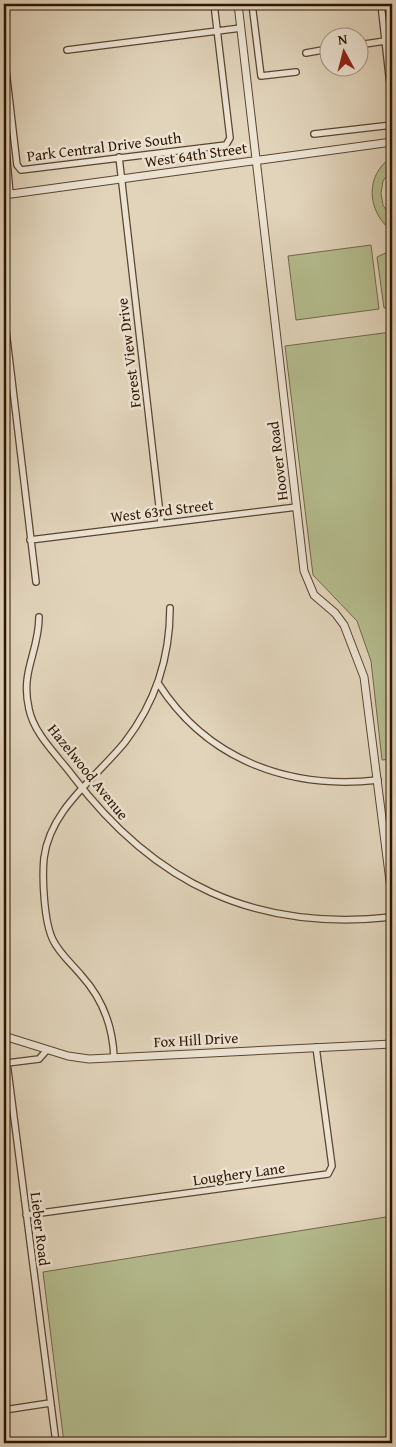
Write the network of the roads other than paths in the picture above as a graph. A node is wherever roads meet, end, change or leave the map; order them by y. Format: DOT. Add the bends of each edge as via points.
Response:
graph roads {
  1 [pos="214,4"];
  2 [pos="238,4"];
  3 [pos="252,4"];
  4 [pos="381,4"];
  5 [pos="241,28"];
  6 [pos="218,31"];
  7 [pos="385,41"];
  8 [pos="368,44"];
  9 [pos="67,50"];
  10 [pos="318,50"];
  11 [pos="306,52"];
  12 [pos="4,53"];
  13 [pos="296,72"];
  14 [pos="392,103"];
  15 [pos="392,125"];
  16 [pos="4,127"];
  17 [pos="314,134"];
  18 [pos="392,142"];
  19 [pos="120,158"];
  20 [pos="256,160"];
  21 [pos="6,175"];
  22 [pos="121,179"];
  23 [pos="7,195"];
  24 [pos="4,314"];
  25 [pos="297,507"];
  26 [pos="161,523"];
  27 [pos="30,540"];
  28 [pos="36,582"];
  29 [pos="170,608"];
  30 [pos="39,617"];
  31 [pos="158,683"];
  32 [pos="378,780"];
  33 [pos="82,789"];
  34 [pos="392,897"];
  35 [pos="392,917"];
  36 [pos="4,1036"];
  37 [pos="392,1044"];
  38 [pos="316,1047"];
  39 [pos="47,1050"];
  40 [pos="114,1058"];
  41 [pos="26,1215"];
  42 [pos="50,1403"];
  43 [pos="4,1410"];
  44 [pos="56,1443"];
  1 -- 6 [label="street"];
  2 -- 5 [label="street, Hoover Road"];
  3 -- 13 [label="street" via="261,76"];
  4 -- 7 [label="street"];
  5 -- 6 [label="street"];
  5 -- 20 [label="street, Hoover Road"];
  6 -- 9 [label="street"];
  6 -- 19 [label="street, Park Central Drive South" via="229,143"];
  7 -- 8 [label="street"];
  7 -- 14 [label="street"];
  10 -- 11 [label="street"];
  12 -- 19 [label="street, Park Central Drive South" via="19,168"];
  15 -- 17 [label="street"];
  16 -- 21 [label="street"];
  18 -- 20 [label="street, West 64th Street"];
  19 -- 22 [label="street, Forest View Drive"];
  20 -- 22 [label="street, West 64th Street"];
  20 -- 25 [label="street, Hoover Road"];
  21 -- 23 [label="street"];
  22 -- 23 [label="street, West 64th Street"];
  22 -- 26 [label="street, Forest View Drive"];
  24 -- 27 [label="street"];
  25 -- 26 [label="street, West 63rd Street"];
  25 -- 32 [label="street, Hoover Road" via="308,584 316,597 341,620 360,666"];
  26 -- 27 [label="street, West 63rd Street"];
  27 -- 28 [label="street"];
  29 -- 31 [label="street" via="167,649"];
  30 -- 33 [label="street, Hazelwood Avenue" via="38,637 27,673 28,708 34,724"];
  31 -- 32 [label="street" via="182,715 206,736 248,762 280,774 319,782"];
  31 -- 33 [label="street" via="129,736"];
  32 -- 34 [label="street, Hoover Road"];
  33 -- 35 [label="street, Hazelwood Avenue" via="109,821 139,848 168,869 212,893 256,909 292,917 347,920"];
  33 -- 40 [label="street" via="63,811 47,842 44,869 48,926 56,946 100,1002 111,1031"];
  36 -- 39 [label="street, Fox Hill Drive"];
  37 -- 38 [label="street, Fox Hill Drive"];
  38 -- 40 [label="street, Fox Hill Drive"];
  38 -- 41 [label="street, Loughery Lane" via="332,1166 328,1174"];
  39 -- 40 [label="street, Fox Hill Drive" via="89,1058"];
  39 -- 41 [label="street, Lieber Road" via="40,1059 7,1063"];
  41 -- 42 [label="street, Lieber Road"];
  42 -- 43 [label="street"];
  42 -- 44 [label="street, Lieber Road"];
}
